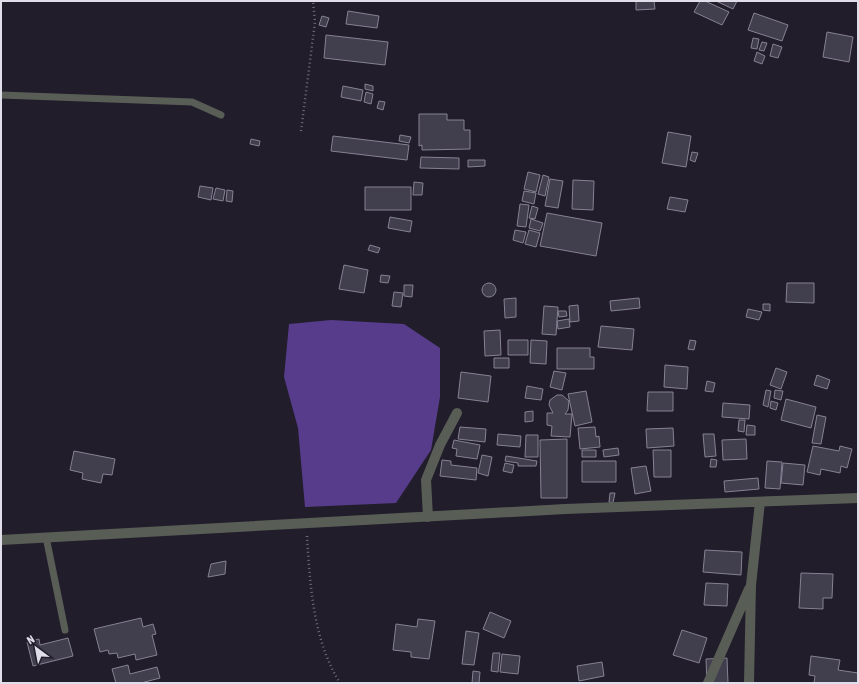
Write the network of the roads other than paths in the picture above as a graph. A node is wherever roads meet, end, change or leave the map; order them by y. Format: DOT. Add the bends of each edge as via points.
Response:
graph roads {
  1 [pos="1,95"];
  2 [pos="220,115"];
  3 [pos="457,413"];
  4 [pos="858,498"];
  5 [pos="760,502"];
  6 [pos="428,517"];
  7 [pos="46,537"];
  8 [pos="1,540"];
  9 [pos="751,585"];
  10 [pos="65,630"];
  11 [pos="708,683"];
  12 [pos="749,683"];
  1 -- 2 [label="lane" via="192,102"];
  3 -- 6 [label="street" via="432,462 426,480"];
  4 -- 5 [label="street"];
  5 -- 6 [label="street"];
  5 -- 9 [label="street"];
  6 -- 7 [label="street"];
  7 -- 8 [label="street"];
  7 -- 10 [label="lane"];
  9 -- 11 [label="street"];
  9 -- 12 [label="street"];
}
